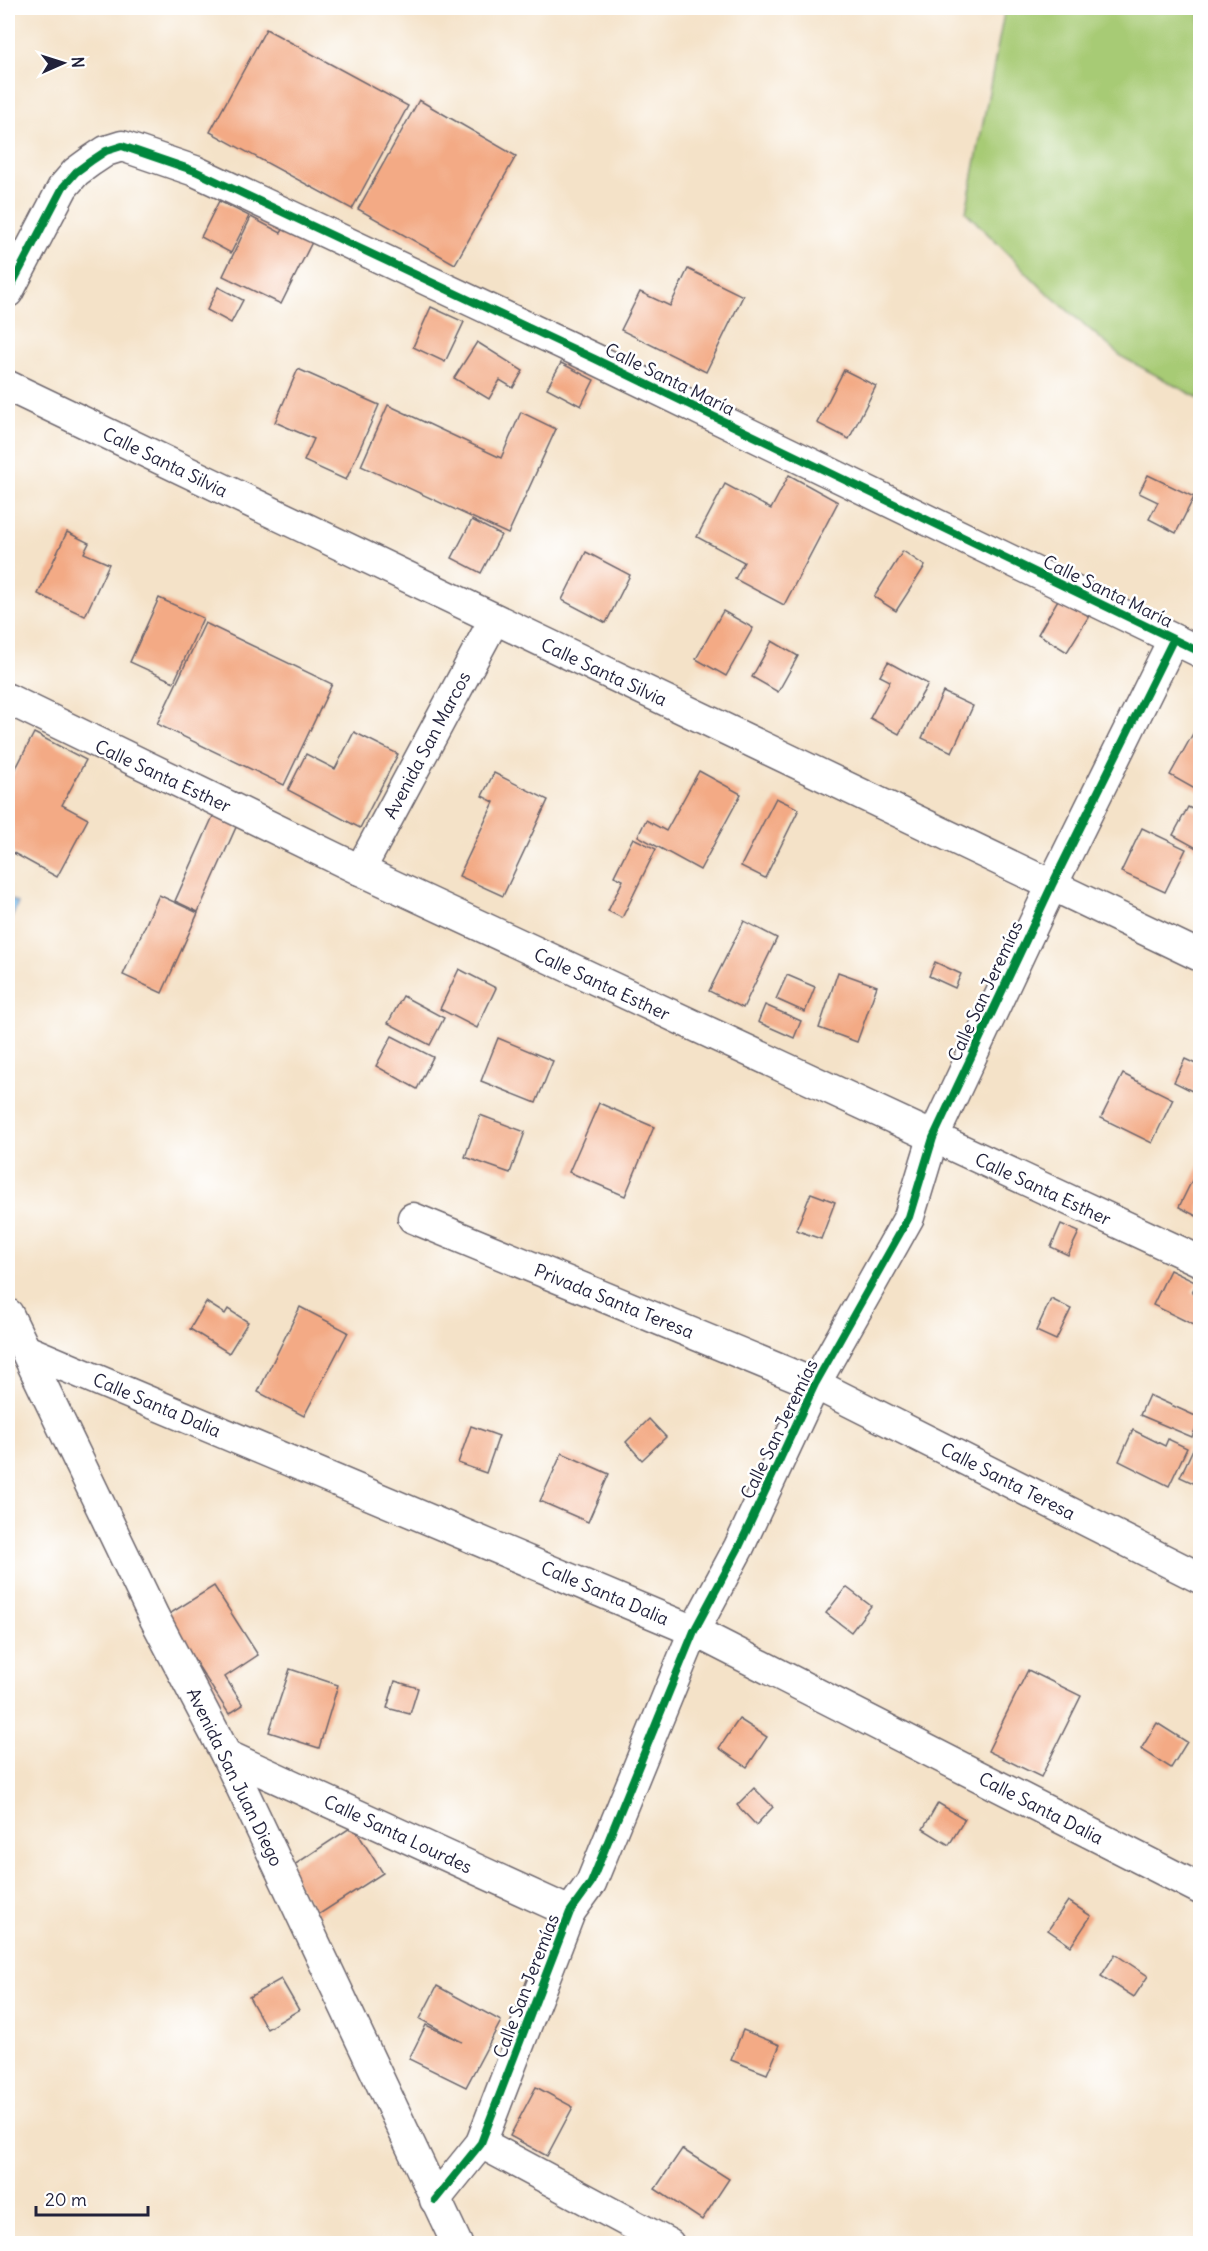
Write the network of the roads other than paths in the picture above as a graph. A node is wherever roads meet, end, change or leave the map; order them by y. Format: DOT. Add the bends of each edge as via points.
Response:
graph roads {
  1 [pos="8,292"];
  2 [pos="8,387"];
  3 [pos="494,620"];
  4 [pos="1173,640"];
  5 [pos="1200,652"];
  6 [pos="8,699"];
  7 [pos="360,870"];
  8 [pos="1052,885"];
  9 [pos="1200,956"];
  10 [pos="933,1138"];
  11 [pos="412,1218"];
  12 [pos="1200,1261"];
  13 [pos="8,1314"];
  14 [pos="26,1350"];
  15 [pos="815,1384"];
  16 [pos="1200,1578"];
  17 [pos="694,1630"];
  18 [pos="226,1755"];
  19 [pos="1200,1889"];
  20 [pos="570,1912"];
  21 [pos="481,2143"];
  22 [pos="435,2200"];
  23 [pos="457,2244"];
  24 [pos="669,2244"];
  1 -- 4 [label="street, Calle Santa María" via="63,187 91,161 122,146 195,171 595,359"];
  2 -- 3 [label="street, Calle Santa Silvia"];
  3 -- 7 [label="street, Avenida San Marcos"];
  3 -- 8 [label="street, Calle Santa Silvia"];
  4 -- 5 [label="street, Calle Santa María"];
  4 -- 8 [label="street, Calle San Jeremías"];
  6 -- 7 [label="street, Calle Santa Esther"];
  7 -- 10 [label="street, Calle Santa Esther"];
  8 -- 9 [label="street, Calle Santa Silvia"];
  8 -- 10 [label="street, Calle San Jeremías"];
  10 -- 12 [label="street, Calle Santa Esther"];
  10 -- 15 [label="street, Calle San Jeremías" via="909,1217"];
  11 -- 15 [label="street, Privada Santa Teresa"];
  13 -- 14 [label="street, Avenida San Juan Diego"];
  14 -- 17 [label="street, Calle Santa Dalia"];
  14 -- 18 [label="street, Avenida San Juan Diego" via="154,1617"];
  15 -- 16 [label="street, Calle Santa Teresa"];
  15 -- 17 [label="street, Calle San Jeremías" via="739,1547"];
  17 -- 19 [label="street, Calle Santa Dalia"];
  17 -- 20 [label="street, Calle San Jeremías" via="591,1883"];
  18 -- 20 [label="street, Calle Santa Lourdes"];
  18 -- 22 [label="street, Avenida San Juan Diego"];
  20 -- 21 [label="street, Calle San Jeremías"];
  21 -- 22 [label="street, Calle San Jeremías"];
  21 -- 24 [label="street"];
  22 -- 23 [label="street, Avenida San Juan Diego"];
}
